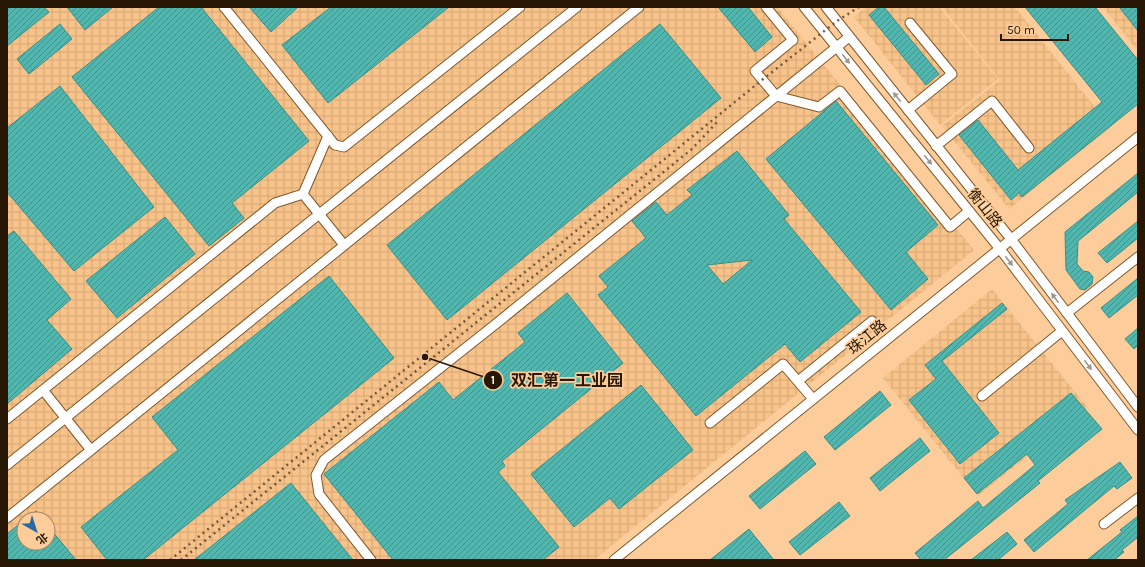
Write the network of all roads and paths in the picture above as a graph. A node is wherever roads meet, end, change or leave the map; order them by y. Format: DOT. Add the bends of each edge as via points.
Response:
graph roads {
  1 [pos="224,7"];
  2 [pos="520,7"];
  3 [pos="577,7"];
  4 [pos="639,7"];
  5 [pos="766,7"];
  6 [pos="804,7"];
  7 [pos="826,7"];
  8 [pos="910,23"];
  9 [pos="849,37"];
  10 [pos="836,47"];
  11 [pos="776,96"];
  12 [pos="908,110"];
  13 [pos="328,136"];
  14 [pos="1138,137"];
  15 [pos="936,146"];
  16 [pos="1029,148"];
  17 [pos="303,194"];
  18 [pos="970,211"];
  19 [pos="319,215"];
  20 [pos="1011,239"];
  21 [pos="344,246"];
  22 [pos="1000,249"];
  23 [pos="1138,257"];
  24 [pos="1067,314"];
  25 [pos="872,321"];
  26 [pos="1062,331"];
  27 [pos="798,381"];
  28 [pos="43,390"];
  29 [pos="982,396"];
  30 [pos="813,399"];
  31 [pos="1138,407"];
  32 [pos="66,418"];
  33 [pos="7,419"];
  34 [pos="710,423"];
  35 [pos="1138,430"];
  36 [pos="91,450"];
  37 [pos="7,465"];
  38 [pos="1138,498"];
  39 [pos="7,518"];
  40 [pos="1104,524"];
  41 [pos="371,560"];
  42 [pos="614,560"];
  1 -- 13 [label="street"];
  2 -- 13 [label="street" via="344,147 335,145"];
  3 -- 19 [label="street"];
  4 -- 21 [label="street"];
  5 -- 11 [label="street" via="793,40 755,71"];
  6 -- 10 [label="street, 衡山路"];
  7 -- 9 [label="street, 衡山路"];
  8 -- 12 [label="street" via="952,74"];
  9 -- 10 [label="street"];
  12 -- 9 [label="street, 衡山路, one-way"];
  10 -- 11 [label="street"];
  10 -- 18 [label="street, 衡山路, one-way"];
  11 -- 18 [label="street" via="819,107 840,91 950,227"];
  11 -- 41 [label="street" via="324,460 316,475 319,494"];
  12 -- 15 [label="street, 衡山路"];
  13 -- 17 [label="street"];
  14 -- 20 [label="street, 珠江路"];
  15 -- 16 [label="street" via="992,101"];
  15 -- 20 [label="street, 衡山路"];
  17 -- 19 [label="street"];
  17 -- 28 [label="street" via="275,203"];
  18 -- 22 [label="street, 衡山路"];
  19 -- 21 [label="street"];
  19 -- 32 [label="street"];
  20 -- 22 [label="street, 珠江路"];
  24 -- 20 [label="street, 衡山路, one-way"];
  21 -- 36 [label="street"];
  22 -- 26 [label="street, 衡山路, one-way"];
  22 -- 30 [label="street, 珠江路"];
  23 -- 24 [label="street"];
  24 -- 31 [label="street, 衡山路"];
  25 -- 27 [label="street"];
  26 -- 29 [label="street"];
  26 -- 35 [label="street, 衡山路, one-way"];
  27 -- 30 [label="street"];
  27 -- 34 [label="street" via="783,364"];
  28 -- 32 [label="street"];
  28 -- 33 [label="street"];
  30 -- 42 [label="street, 珠江路"];
  32 -- 36 [label="street"];
  32 -- 37 [label="street"];
  36 -- 39 [label="street"];
  38 -- 40 [label="street"];
}
